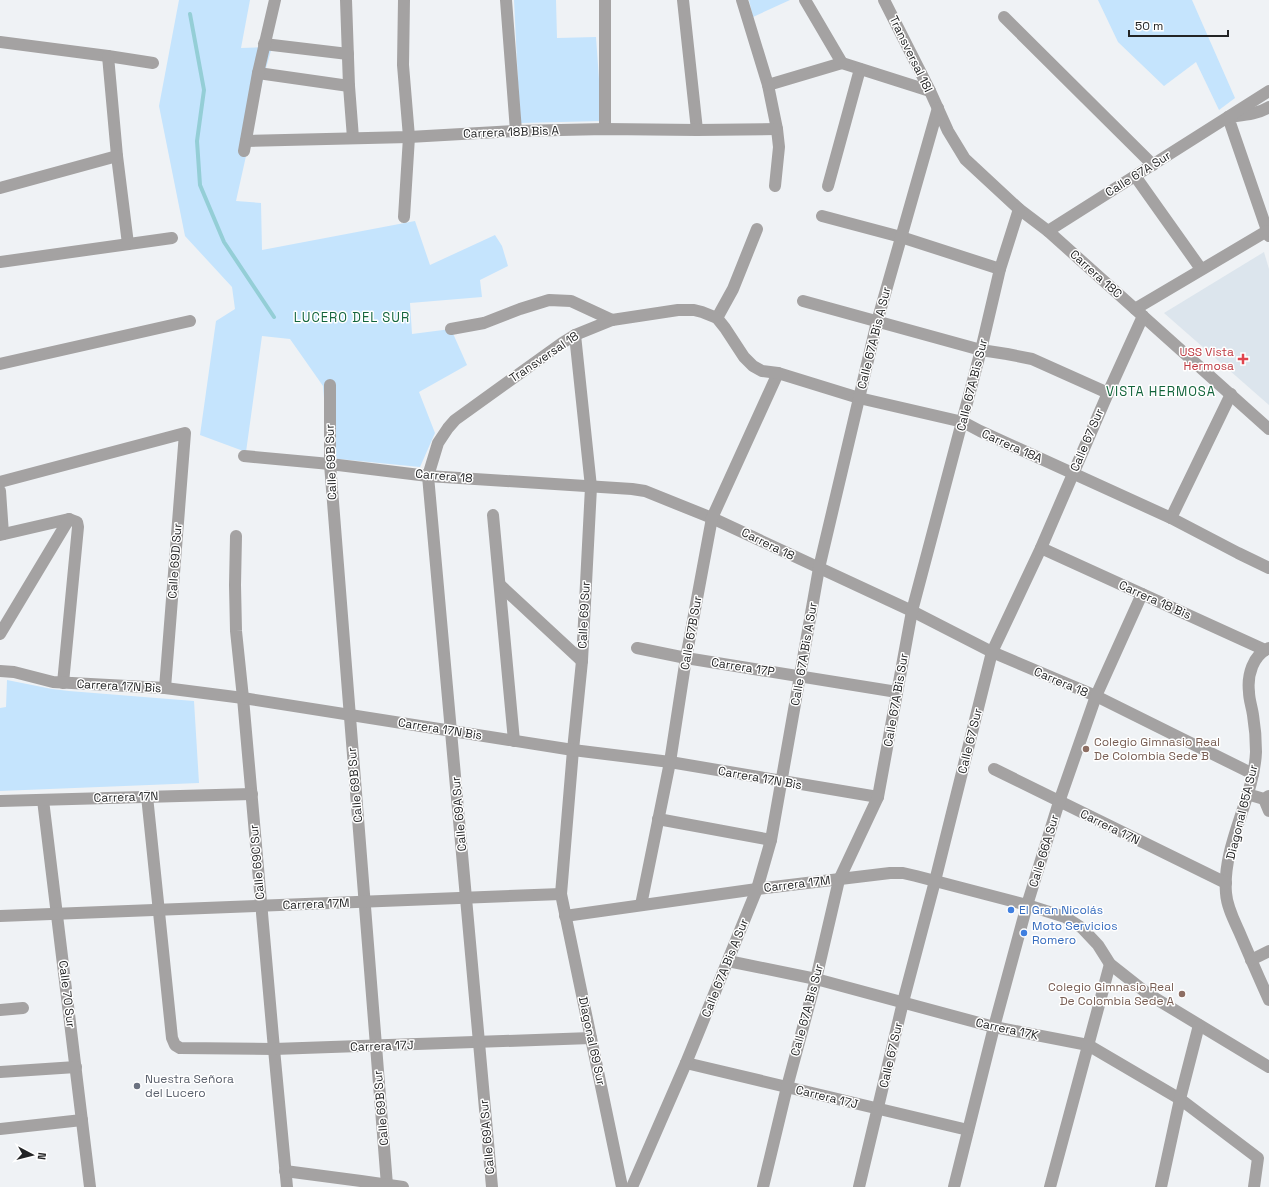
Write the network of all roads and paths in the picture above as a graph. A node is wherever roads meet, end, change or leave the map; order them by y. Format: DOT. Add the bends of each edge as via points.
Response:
graph roads {
  1 [pos="275,0"];
  2 [pos="346,0"];
  3 [pos="404,0"];
  4 [pos="506,0"];
  5 [pos="605,0"];
  6 [pos="683,0"];
  7 [pos="742,0"];
  8 [pos="805,0"];
  9 [pos="888,1"];
  10 [pos="1004,17"];
  11 [pos="0,42"];
  12 [pos="264,44"];
  13 [pos="348,54"];
  14 [pos="108,56"];
  15 [pos="153,63"];
  16 [pos="842,63"];
  17 [pos="860,69"];
  18 [pos="258,73"];
  19 [pos="768,85"];
  20 [pos="349,86"];
  21 [pos="930,91"];
  22 [pos="1269,91"];
  23 [pos="1269,107"];
  24 [pos="938,108"];
  25 [pos="1228,117"];
  26 [pos="605,128"];
  27 [pos="777,129"];
  28 [pos="697,130"];
  29 [pos="516,131"];
  30 [pos="409,137"];
  31 [pos="353,138"];
  32 [pos="117,156"];
  33 [pos="1153,165"];
  34 [pos="1135,176"];
  35 [pos="775,186"];
  36 [pos="828,186"];
  37 [pos="0,188"];
  38 [pos="1019,209"];
  39 [pos="822,216"];
  40 [pos="404,218"];
  41 [pos="757,229"];
  42 [pos="1048,232"];
  43 [pos="1268,233"];
  44 [pos="901,237"];
  45 [pos="172,238"];
  46 [pos="128,244"];
  47 [pos="0,262"];
  48 [pos="1000,269"];
  49 [pos="1201,269"];
  50 [pos="803,302"];
  51 [pos="1139,313"];
  52 [pos="717,318"];
  53 [pos="612,320"];
  54 [pos="190,321"];
  55 [pos="877,322"];
  56 [pos="451,329"];
  57 [pos="575,335"];
  58 [pos="981,350"];
  59 [pos="0,364"];
  60 [pos="778,372"];
  61 [pos="330,385"];
  62 [pos="1108,393"];
  63 [pos="1231,394"];
  64 [pos="859,398"];
  65 [pos="962,422"];
  66 [pos="1269,429"];
  67 [pos="438,443"];
  68 [pos="244,456"];
  69 [pos="330,464"];
  70 [pos="1073,474"];
  71 [pos="428,476"];
  72 [pos="0,482"];
  73 [pos="591,487"];
  74 [pos="0,491"];
  75 [pos="493,515"];
  76 [pos="712,518"];
  77 [pos="1171,518"];
  78 [pos="68,519"];
  79 [pos="2,535"];
  80 [pos="236,536"];
  81 [pos="1041,548"];
  82 [pos="819,568"];
  83 [pos="1269,568"];
  84 [pos="500,585"];
  85 [pos="1142,594"];
  86 [pos="912,612"];
  87 [pos="0,634"];
  88 [pos="637,648"];
  89 [pos="1267,649"];
  90 [pos="992,652"];
  91 [pos="686,658"];
  92 [pos="582,661"];
  93 [pos="0,671"];
  94 [pos="800,676"];
  95 [pos="63,683"];
  96 [pos="165,688"];
  97 [pos="897,692"];
  98 [pos="1096,696"];
  99 [pos="243,698"];
  100 [pos="350,716"];
  101 [pos="451,732"];
  102 [pos="514,741"];
  103 [pos="573,750"];
  104 [pos="670,762"];
  105 [pos="994,769"];
  106 [pos="1252,774"];
  107 [pos="781,782"];
  108 [pos="252,794"];
  109 [pos="1247,794"];
  110 [pos="147,796"];
  111 [pos="1266,797"];
  112 [pos="878,798"];
  113 [pos="43,800"];
  114 [pos="0,801"];
  115 [pos="1059,802"];
  116 [pos="1269,811"];
  117 [pos="658,819"];
  118 [pos="771,840"];
  119 [pos="839,880"];
  120 [pos="935,881"];
  121 [pos="1226,883"];
  122 [pos="757,889"];
  123 [pos="561,894"];
  124 [pos="466,898"];
  125 [pos="365,902"];
  126 [pos="641,905"];
  127 [pos="1027,905"];
  128 [pos="261,906"];
  129 [pos="158,910"];
  130 [pos="57,914"];
  131 [pos="0,916"];
  132 [pos="565,916"];
  133 [pos="1269,951"];
  134 [pos="1251,960"];
  135 [pos="728,961"];
  136 [pos="1110,964"];
  137 [pos="816,979"];
  138 [pos="1269,1000"];
  139 [pos="903,1002"];
  140 [pos="23,1008"];
  141 [pos="0,1010"];
  142 [pos="1199,1025"];
  143 [pos="994,1027"];
  144 [pos="591,1038"];
  145 [pos="479,1042"];
  146 [pos="1088,1045"];
  147 [pos="376,1046"];
  148 [pos="274,1049"];
  149 [pos="686,1063"];
  150 [pos="76,1067"];
  151 [pos="1269,1068"];
  152 [pos="0,1072"];
  153 [pos="786,1087"];
  154 [pos="1180,1099"];
  155 [pos="878,1109"];
  156 [pos="82,1120"];
  157 [pos="0,1129"];
  158 [pos="968,1130"];
  159 [pos="285,1171"];
  160 [pos="362,1184"];
  161 [pos="387,1185"];
  162 [pos="90,1187"];
  163 [pos="287,1187"];
  164 [pos="403,1187"];
  165 [pos="492,1187"];
  166 [pos="622,1187"];
  167 [pos="632,1187"];
  168 [pos="763,1187"];
  169 [pos="859,1187"];
  170 [pos="954,1187"];
  171 [pos="1050,1187"];
  172 [pos="1161,1187"];
  173 [pos="1254,1187"];
  1 -- 12 [label="street"];
  2 -- 13 [label="street"];
  3 -- 30 [label="street" via="403,65"];
  4 -- 29 [label="street"];
  5 -- 26 [label="street"];
  6 -- 28 [label="street"];
  7 -- 19 [label="street"];
  8 -- 16 [label="street"];
  9 -- 21 [label="street, Transversal 18I"];
  10 -- 33 [label="street"];
  11 -- 14 [label="street"];
  12 -- 13 [label="street"];
  12 -- 18 [label="street"];
  13 -- 20 [label="street"];
  14 -- 15 [label="street"];
  14 -- 32 [label="street"];
  16 -- 17 [label="street"];
  16 -- 19 [label="street"];
  17 -- 21 [label="street"];
  17 -- 36 [label="street"];
  18 -- 20 [label="street"];
  18 -- 31 [label="street, Carrera 18B Bis A" via="245,146"];
  19 -- 27 [label="street"];
  20 -- 31 [label="street"];
  21 -- 24 [label="street, Transversal 18I"];
  22 -- 25 [label="street, Calle 67A Sur"];
  23 -- 25 [label="street, Calle 67A Sur" via="1250,115"];
  24 -- 38 [label="street, Carrera 18C" via="965,159"];
  24 -- 44 [label="street, Calle 67A Bis A Sur"];
  25 -- 33 [label="street, Calle 67A Sur"];
  25 -- 43 [label="street"];
  26 -- 28 [label="street, Carrera 18B Bis A"];
  26 -- 29 [label="street, Carrera 18B Bis A"];
  27 -- 28 [label="street, Carrera 18B Bis A"];
  27 -- 35 [label="street" via="779,147"];
  29 -- 30 [label="street, Carrera 18B Bis A"];
  30 -- 31 [label="street, Carrera 18B Bis A"];
  30 -- 40 [label="street"];
  32 -- 37 [label="street"];
  32 -- 46 [label="street"];
  33 -- 34 [label="street, Calle 67A Sur"];
  34 -- 42 [label="street, Calle 67A Sur"];
  34 -- 49 [label="street"];
  38 -- 42 [label="street, Carrera 18C"];
  38 -- 48 [label="street, Calle 67A Bis Sur"];
  39 -- 44 [label="street"];
  41 -- 52 [label="street" via="733,290"];
  42 -- 51 [label="street, Carrera 18C"];
  43 -- 49 [label="street"];
  44 -- 48 [label="street"];
  44 -- 55 [label="street, Calle 67A Bis A Sur"];
  45 -- 46 [label="street"];
  46 -- 47 [label="street"];
  48 -- 58 [label="street, Calle 67A Bis Sur"];
  49 -- 51 [label="street"];
  50 -- 55 [label="street"];
  51 -- 62 [label="street, Calle 67 Sur"];
  51 -- 63 [label="street, Carrera 18C"];
  52 -- 53 [label="street, Transversal 18" via="694,310 678,310"];
  52 -- 60 [label="street, Carrera 18A" via="753,366 762,371"];
  53 -- 56 [label="street" via="571,300 549,300 484,323"];
  53 -- 57 [label="street, Transversal 18"];
  54 -- 59 [label="street"];
  55 -- 58 [label="street"];
  55 -- 64 [label="street, Calle 67A Bis A Sur"];
  57 -- 67 [label="street, Transversal 18" via="464,413 448,428"];
  57 -- 73 [label="street, Calle 69 Sur"];
  58 -- 62 [label="street" via="1032,359"];
  58 -- 65 [label="street, Calle 67A Bis Sur"];
  60 -- 64 [label="street, Carrera 18A"];
  60 -- 76 [label="street, Calle 67B Sur"];
  61 -- 69 [label="street, Calle 69B Sur"];
  62 -- 70 [label="street, Calle 67 Sur"];
  63 -- 66 [label="street, Carrera 18C"];
  63 -- 77 [label="street"];
  64 -- 65 [label="street, Carrera 18A"];
  64 -- 82 [label="street, Calle 67A Bis A Sur"];
  65 -- 70 [label="street, Carrera 18A"];
  65 -- 86 [label="street, Calle 67A Bis Sur"];
  67 -- 71 [label="street, Calle 69A Sur"];
  68 -- 69 [label="street, Carrera 18"];
  69 -- 71 [label="street, Carrera 18"];
  69 -- 100 [label="street, Calle 69B Sur"];
  70 -- 77 [label="street, Carrera 18A"];
  70 -- 81 [label="street, Calle 67 Sur"];
  71 -- 73 [label="street, Carrera 18"];
  71 -- 101 [label="street, Calle 69A Sur"];
  72 -- 96 [label="street, Calle 69D Sur" via="185,434"];
  73 -- 76 [label="street, Carrera 18" via="645,491"];
  73 -- 92 [label="street, Calle 69 Sur"];
  74 -- 79 [label="street"];
  75 -- 84 [label="street"];
  76 -- 82 [label="street, Carrera 18"];
  76 -- 91 [label="street, Calle 67B Sur"];
  77 -- 83 [label="street, Carrera 18A"];
  78 -- 79 [label="street"];
  78 -- 87 [label="street"];
  78 -- 95 [label="street" via="77,522 78,527"];
  80 -- 99 [label="street, Calle 69C Sur" via="235,608"];
  81 -- 85 [label="street, Carrera 18 Bis"];
  81 -- 90 [label="street, Calle 67 Sur"];
  82 -- 86 [label="street, Carrera 18"];
  82 -- 94 [label="street, Calle 67A Bis A Sur"];
  84 -- 92 [label="street"];
  84 -- 102 [label="street"];
  85 -- 89 [label="street, Carrera 18 Bis"];
  85 -- 98 [label="street, Calle 66A Sur"];
  86 -- 90 [label="street, Carrera 18"];
  86 -- 97 [label="street, Calle 67A Bis Sur"];
  88 -- 91 [label="street, Carrera 17P"];
  89 -- 106 [label="street, Diagonal 65A Sur" via="1256,658 1248,684 1255,731 1256,757"];
  90 -- 98 [label="street, Carrera 18"];
  90 -- 120 [label="street, Calle 67 Sur"];
  91 -- 94 [label="street, Carrera 17P"];
  91 -- 104 [label="street, Calle 67B Sur"];
  92 -- 103 [label="street, Calle 69 Sur"];
  93 -- 95 [label="street, Carrera 17N Bis"];
  94 -- 97 [label="street, Carrera 17P"];
  94 -- 107 [label="street, Calle 67A Bis A Sur"];
  95 -- 96 [label="street, Carrera 17N Bis"];
  96 -- 99 [label="street, Carrera 17N Bis"];
  97 -- 112 [label="street, Calle 67A Bis Sur"];
  98 -- 106 [label="street, Carrera 18"];
  98 -- 115 [label="street, Calle 66A Sur"];
  99 -- 100 [label="street, Carrera 17N Bis"];
  99 -- 108 [label="street, Calle 69C Sur"];
  100 -- 101 [label="street, Carrera 17N Bis"];
  100 -- 125 [label="street, Calle 69B Sur"];
  101 -- 102 [label="street, Carrera 17N Bis"];
  101 -- 124 [label="street, Calle 69A Sur"];
  102 -- 103 [label="street, Carrera 17N Bis"];
  103 -- 104 [label="street, Carrera 17N Bis"];
  103 -- 123 [label="street, Calle 69 Sur"];
  104 -- 107 [label="street, Carrera 17N Bis"];
  104 -- 117 [label="street, Calle 67B Sur"];
  105 -- 115 [label="street, Carrera 17N"];
  106 -- 109 [label="street, Diagonal 65A Sur"];
  107 -- 112 [label="street, Carrera 17N Bis"];
  107 -- 118 [label="street, Calle 67A Bis A Sur"];
  108 -- 110 [label="street, Carrera 17N"];
  108 -- 128 [label="street, Calle 69C Sur"];
  109 -- 111 [label="street"];
  109 -- 121 [label="street, Diagonal 65A Sur" via="1233,840"];
  110 -- 113 [label="street, Carrera 17N"];
  110 -- 129 [label="street"];
  111 -- 116 [label="street"];
  112 -- 119 [label="street, Calle 67A Bis Sur"];
  113 -- 114 [label="street, Carrera 17N"];
  113 -- 130 [label="street, Calle 70 Sur"];
  115 -- 121 [label="street, Carrera 17N"];
  115 -- 127 [label="street, Calle 66A Sur"];
  117 -- 118 [label="street"];
  117 -- 126 [label="street, Calle 67B Sur"];
  118 -- 122 [label="street, Calle 67A Bis A Sur"];
  119 -- 120 [label="street, Carrera 17M" via="890,873"];
  119 -- 122 [label="street, Carrera 17M"];
  119 -- 137 [label="street, Calle 67A Bis Sur"];
  120 -- 127 [label="street, Carrera 17M"];
  120 -- 139 [label="street, Calle 67 Sur"];
  121 -- 134 [label="street, Diagonal 65A Sur" via="1229,906"];
  122 -- 126 [label="street, Carrera 17M"];
  122 -- 135 [label="street, Calle 67A Bis A Sur"];
  123 -- 124 [label="street, Carrera 17M"];
  123 -- 132 [label="street, Diagonal 69 Sur"];
  124 -- 125 [label="street, Carrera 17M"];
  124 -- 145 [label="street, Calle 69A Sur"];
  125 -- 128 [label="street, Carrera 17M"];
  125 -- 147 [label="street, Calle 69B Sur"];
  126 -- 132 [label="street, Carrera 17M"];
  127 -- 136 [label="street, Carrera 17M" via="1065,917 1082,928 1098,945"];
  127 -- 143 [label="street, Calle 66A Sur"];
  128 -- 129 [label="street, Carrera 17M"];
  128 -- 148 [label="street, Calle 69C Sur"];
  129 -- 130 [label="street, Carrera 17M"];
  129 -- 148 [label="street, Carrera 17J" via="172,1038 175,1045 180,1048"];
  130 -- 131 [label="street, Carrera 17M"];
  130 -- 150 [label="street, Calle 70 Sur"];
  132 -- 144 [label="street, Diagonal 69 Sur"];
  133 -- 134 [label="street"];
  134 -- 138 [label="street, Diagonal 65A Sur"];
  135 -- 137 [label="street, Carrera 17K"];
  135 -- 149 [label="street, Calle 67A Bis A Sur"];
  136 -- 142 [label="street, Carrera 17M" via="1148,994"];
  136 -- 146 [label="street"];
  137 -- 139 [label="street, Carrera 17K"];
  137 -- 153 [label="street, Calle 67A Bis Sur"];
  139 -- 143 [label="street, Carrera 17K"];
  139 -- 155 [label="street, Calle 67 Sur"];
  140 -- 141 [label="street"];
  142 -- 151 [label="street, Carrera 17M"];
  142 -- 154 [label="street"];
  143 -- 146 [label="street, Carrera 17K"];
  143 -- 158 [label="street, Calle 66A Sur"];
  144 -- 145 [label="street, Carrera 17J"];
  144 -- 166 [label="street, Diagonal 69 Sur"];
  145 -- 147 [label="street, Carrera 17J"];
  145 -- 165 [label="street, Calle 69A Sur"];
  146 -- 154 [label="street, Carrera 17K"];
  146 -- 171 [label="street"];
  147 -- 148 [label="street, Carrera 17J"];
  147 -- 161 [label="street, Calle 69B Sur"];
  148 -- 159 [label="street, Calle 69C Sur"];
  149 -- 153 [label="street, Carrera 17J"];
  149 -- 167 [label="street, Calle 67A Bis A Sur"];
  150 -- 152 [label="street"];
  150 -- 156 [label="street, Calle 70 Sur"];
  153 -- 155 [label="street, Carrera 17J"];
  153 -- 168 [label="street, Calle 67A Bis Sur"];
  154 -- 172 [label="street"];
  154 -- 173 [label="street, Carrera 17K" via="1258,1158"];
  155 -- 158 [label="street, Carrera 17J"];
  155 -- 169 [label="street, Calle 67 Sur"];
  156 -- 157 [label="street"];
  156 -- 162 [label="street, Calle 70 Sur"];
  158 -- 170 [label="street, Calle 66A Sur"];
  159 -- 160 [label="street"];
  159 -- 163 [label="street, Calle 69C Sur"];
  160 -- 161 [label="street"];
  161 -- 164 [label="street"];
}
